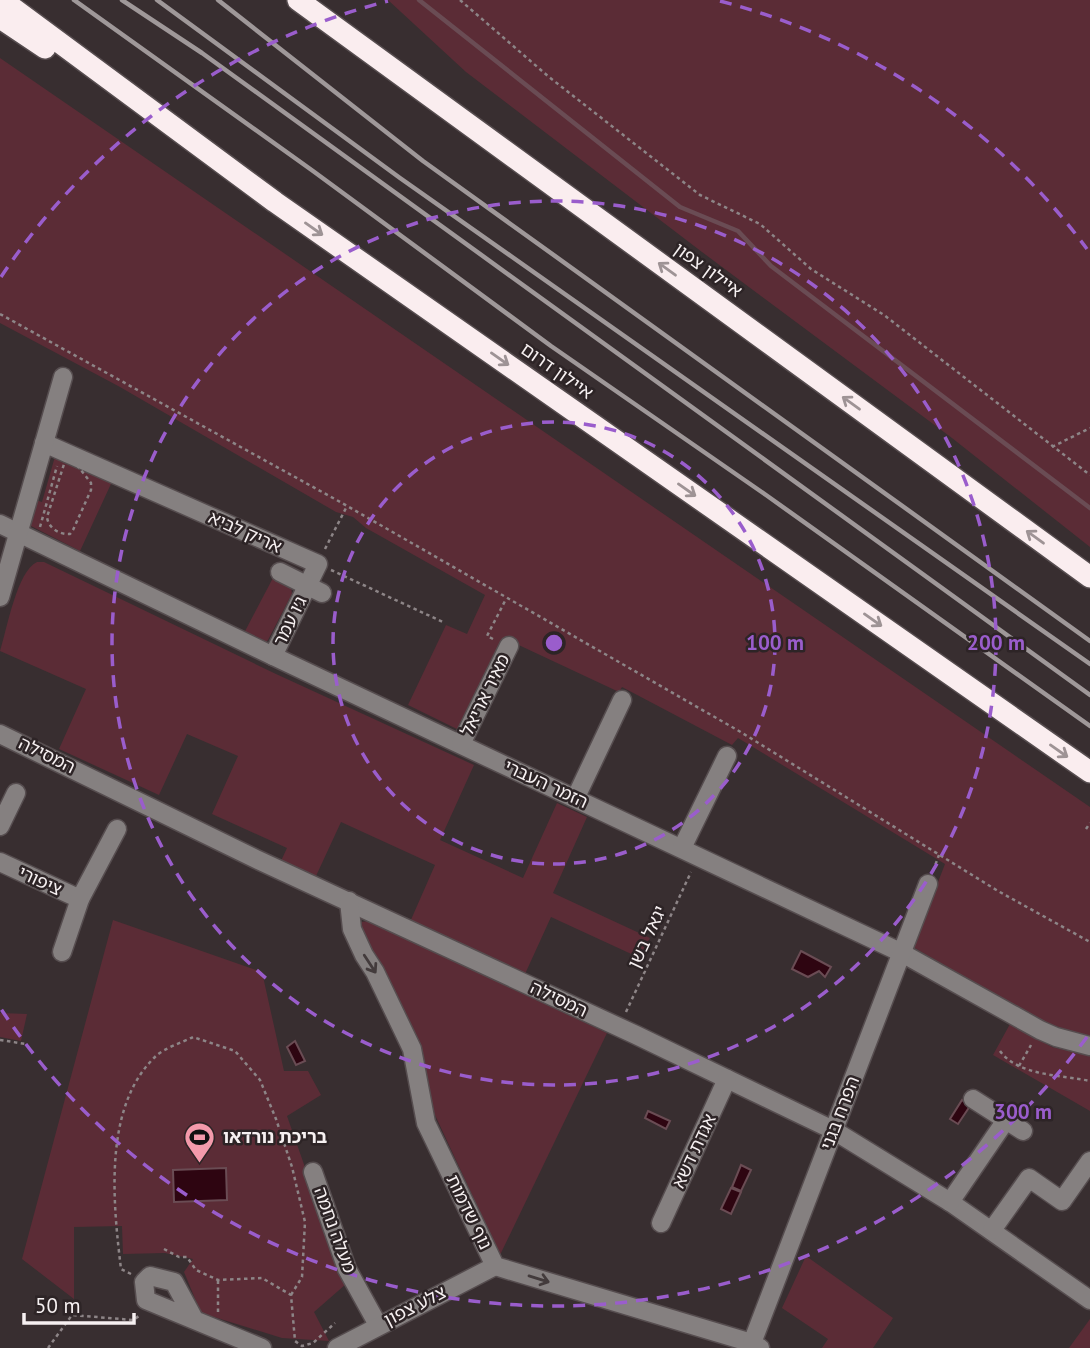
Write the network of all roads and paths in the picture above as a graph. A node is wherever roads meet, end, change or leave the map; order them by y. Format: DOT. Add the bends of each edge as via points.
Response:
graph roads {
  1 [pos="2,0"];
  2 [pos="298,0"];
  3 [pos="319,0"];
  4 [pos="460,0"];
  5 [pos="0,18"];
  6 [pos="548,182"];
  7 [pos="275,202"];
  8 [pos="0,313"];
  9 [pos="63,377"];
  10 [pos="1090,428"];
  11 [pos="52,447"];
  12 [pos="1052,447"];
  13 [pos="1090,475"];
  14 [pos="347,506"];
  15 [pos="0,524"];
  16 [pos="18,533"];
  17 [pos="39,533"];
  18 [pos="65,534"];
  19 [pos="318,564"];
  20 [pos="280,572"];
  21 [pos="1090,577"];
  22 [pos="315,589"];
  23 [pos="0,597"];
  24 [pos="506,599"];
  25 [pos="445,623"];
  26 [pos="509,646"];
  27 [pos="273,656"];
  28 [pos="622,700"];
  29 [pos="2,733"];
  30 [pos="461,744"];
  31 [pos="727,756"];
  32 [pos="1090,772"];
  33 [pos="16,793"];
  34 [pos="576,797"];
  35 [pos="1090,823"];
  36 [pos="0,826"];
  37 [pos="117,829"];
  38 [pos="1086,829"];
  39 [pos="690,852"];
  40 [pos="0,862"];
  41 [pos="928,884"];
  42 [pos="80,900"];
  43 [pos="349,901"];
  44 [pos="1090,942"];
  45 [pos="62,952"];
  46 [pos="900,952"];
  47 [pos="618,1027"];
  48 [pos="1040,1030"];
  49 [pos="0,1040"];
  50 [pos="26,1044"];
  51 [pos="1090,1046"];
  52 [pos="1000,1051"];
  53 [pos="1020,1066"];
  54 [pos="727,1079"];
  55 [pos="1090,1080"];
  56 [pos="973,1098"];
  57 [pos="1006,1120"];
  58 [pos="833,1130"];
  59 [pos="1023,1131"];
  60 [pos="1090,1161"];
  61 [pos="313,1172"];
  62 [pos="950,1202"];
  63 [pos="661,1223"];
  64 [pos="992,1230"];
  65 [pos="163,1249"];
  66 [pos="495,1266"];
  67 [pos="218,1280"];
  68 [pos="144,1282"];
  69 [pos="290,1295"];
  70 [pos="1090,1300"];
  71 [pos="156,1303"];
  72 [pos="194,1319"];
  73 [pos="335,1323"];
  74 [pos="379,1325"];
  75 [pos="218,1329"];
  76 [pos="756,1346"];
  77 [pos="48,1348"];
  78 [pos="262,1348"];
  79 [pos="337,1348"];
  1 -- 7 [label="highway, איילון דרום"];
  2 -- 6 [label="highway, איילון צפון"];
  3 -- 6 [label="highway"];
  4 -- 12 [label="path" via="549,77 700,195 760,224 811,269 884,315"];
  5 -- 7 [label="highway"];
  21 -- 6 [label="highway, איילון צפון, one-way"];
  7 -- 32 [label="highway, איילון דרום, one-way"];
  8 -- 14 [label="path"];
  9 -- 11 [label="street"];
  10 -- 12 [label="path"];
  11 -- 16 [label="street"];
  11 -- 17 [label="path"];
  11 -- 19 [label="street, אריק לביא"];
  12 -- 13 [label="path"];
  14 -- 19 [label="path"];
  14 -- 24 [label="path"];
  15 -- 16 [label="street, הזמר העברי"];
  16 -- 23 [label="street"];
  16 -- 27 [label="street, הזמר העברי"];
  18 -- 18 [label="path" via="73,530 91,490 90,480 70,458 65,460 47,517 52,528"];
  19 -- 22 [label="street, ג׳ו עמר"];
  19 -- 25 [label="path"];
  20 -- 22 [label="street, ג׳ו עמר"];
  22 -- 27 [label="street, ג׳ו עמר"];
  24 -- 26 [label="path" via="487,636"];
  24 -- 44 [label="path" via="739,731 998,891"];
  26 -- 30 [label="street, מאיר אריאל"];
  27 -- 30 [label="street, הזמר העברי"];
  28 -- 34 [label="street"];
  29 -- 43 [label="street, המסילה"];
  30 -- 34 [label="street, הזמר העברי"];
  31 -- 39 [label="street"];
  33 -- 36 [label="street"];
  34 -- 39 [label="street, הזמר העברי"];
  35 -- 38 [label="path"];
  37 -- 42 [label="street, ציפורי"];
  39 -- 46 [label="street, הזמר העברי"];
  39 -- 47 [label="path, יגאל בשן"];
  40 -- 42 [label="street, ציפורי"];
  41 -- 46 [label="street, הפרח בגני"];
  42 -- 45 [label="street, ציפורי"];
  43 -- 47 [label="street, המסילה"];
  43 -- 66 [label="street, נוף שדמות, one-way" via="352,929 412,1049 426,1123"];
  46 -- 48 [label="street, הזמר העברי"];
  46 -- 58 [label="street, הפרח בגני"];
  47 -- 54 [label="street, המסילה"];
  48 -- 51 [label="street, הזמר העברי"];
  48 -- 53 [label="path"];
  49 -- 50 [label="path"];
  52 -- 53 [label="path"];
  53 -- 55 [label="path"];
  54 -- 58 [label="street, המסילה"];
  54 -- 63 [label="street, אגדת דשא"];
  56 -- 57 [label="street"];
  57 -- 59 [label="street"];
  57 -- 62 [label="street"];
  58 -- 62 [label="street, המסילה"];
  58 -- 76 [label="street, הפרח בגני"];
  60 -- 64 [label="street" via="1062,1201 1029,1178"];
  61 -- 74 [label="street, מעלה נחמה" via="347,1269"];
  62 -- 64 [label="street, המסילה"];
  64 -- 70 [label="street, המסילה"];
  65 -- 67 [label="path" via="187,1257 197,1270"];
  66 -- 74 [label="street, צלע צפון"];
  66 -- 76 [label="street, נוף שדמות, one-way"];
  67 -- 69 [label="path" via="262,1278"];
  67 -- 75 [label="path"];
  68 -- 69 [label="path" via="121,1269 116,1230 119,1126 136,1079 156,1055 193,1037 235,1051 260,1080 276,1119 305,1222 302,1277"];
  68 -- 71 [label="street" via="146,1300"];
  68 -- 72 [label="street" via="150,1276 174,1282"];
  69 -- 73 [label="path" via="295,1341 302,1346 313,1343"];
  71 -- 72 [label="street"];
  71 -- 77 [label="path" via="133,1320 72,1315"];
  72 -- 75 [label="street"];
  74 -- 79 [label="street, צלע צפון"];
  75 -- 78 [label="street"];
}
